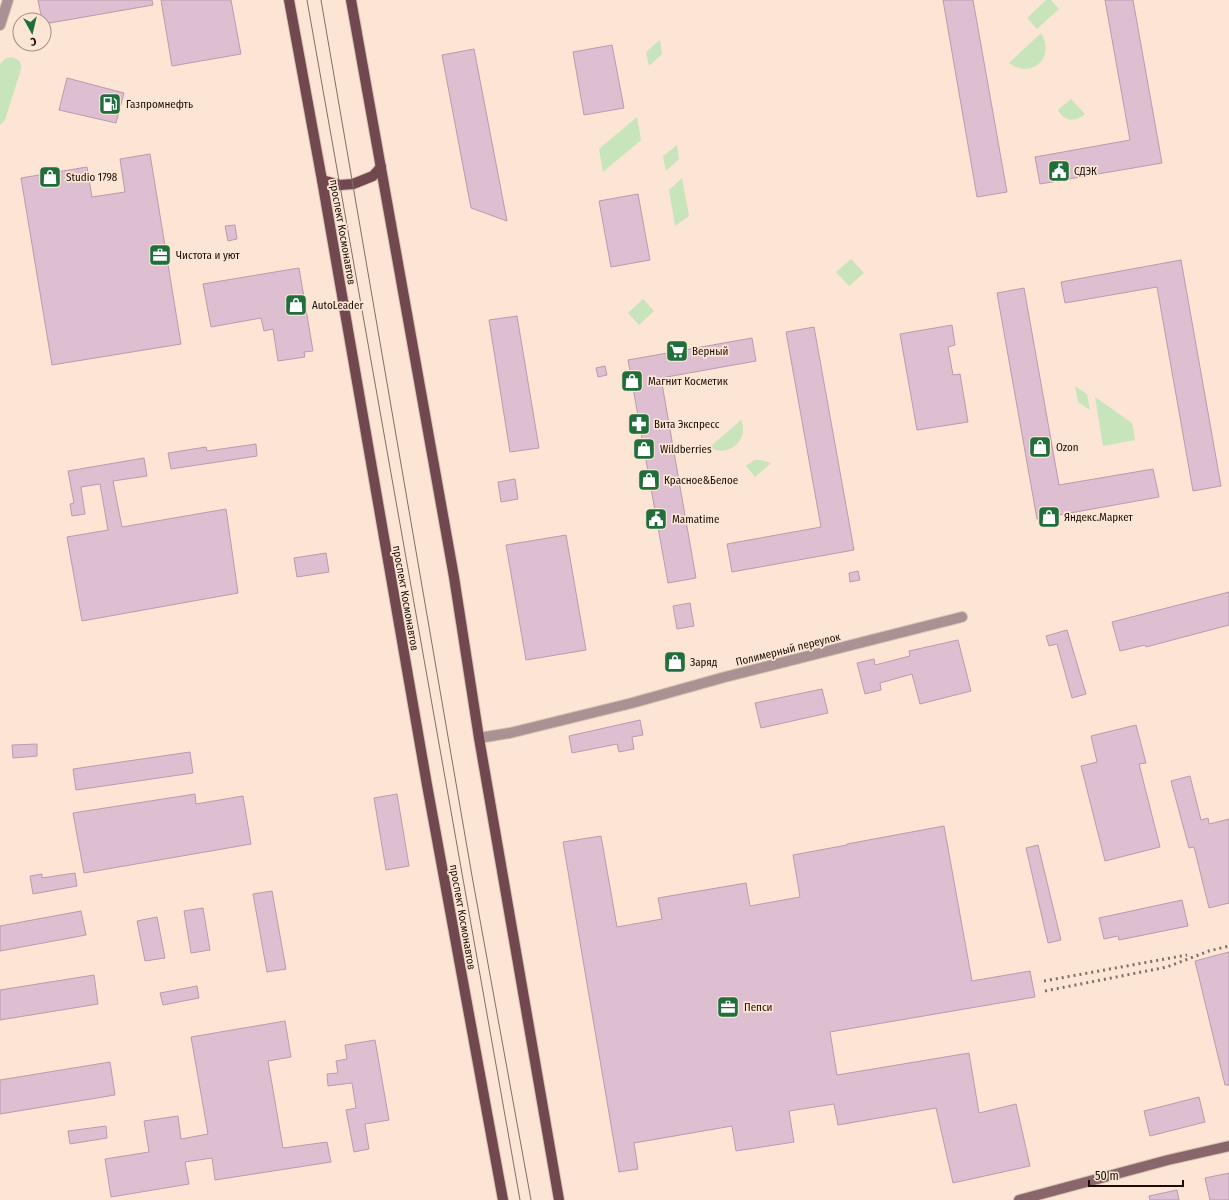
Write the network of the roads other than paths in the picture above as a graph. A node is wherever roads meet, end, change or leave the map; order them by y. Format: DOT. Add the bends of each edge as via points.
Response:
graph roads {
  1 [pos="8,0"];
  2 [pos="289,0"];
  3 [pos="351,0"];
  4 [pos="0,25"];
  5 [pos="381,168"];
  6 [pos="322,180"];
  7 [pos="962,617"];
  8 [pos="479,738"];
  9 [pos="1229,1146"];
  10 [pos="503,1200"];
  11 [pos="559,1200"];
  12 [pos="1019,1200"];
  1 -- 4 [label="street"];
  2 -- 6 [label="main road, проспект Космонавтов"];
  3 -- 5 [label="main road"];
  5 -- 6 [label="main road" via="373,176 352,184 340,186"];
  5 -- 8 [label="main road" via="454,577"];
  6 -- 10 [label="main road, проспект Космонавтов" via="425,778"];
  7 -- 8 [label="street, Полимерный переулок" via="632,703 510,733"];
  8 -- 11 [label="main road"];
  9 -- 12 [label="street"];
}
